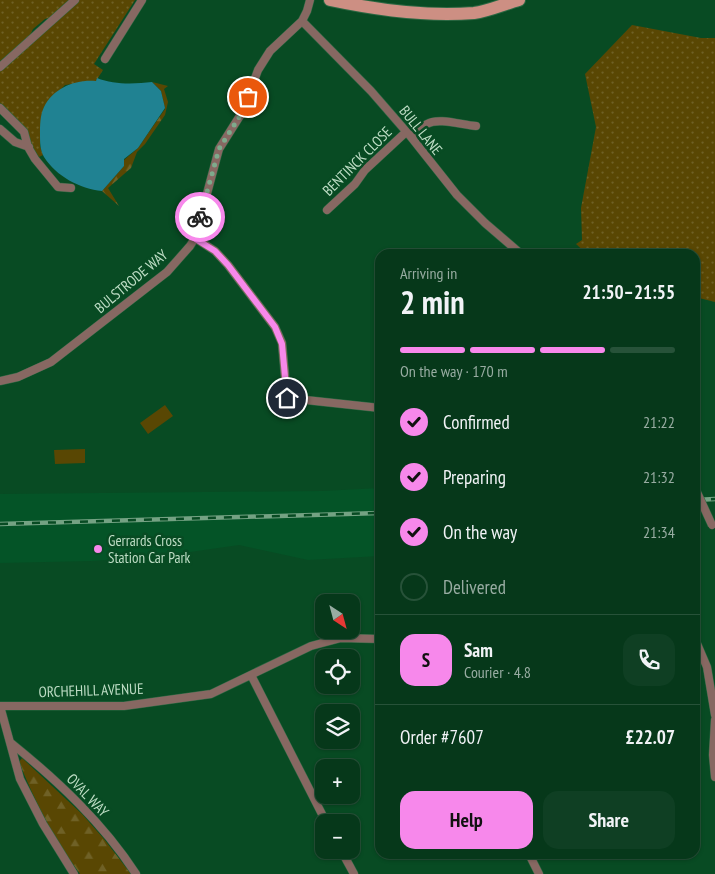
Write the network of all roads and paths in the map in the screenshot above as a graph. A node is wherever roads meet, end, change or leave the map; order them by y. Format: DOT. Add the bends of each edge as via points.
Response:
graph roads {
  1 [pos="75,0"];
  2 [pos="142,0"];
  3 [pos="310,0"];
  4 [pos="330,0"];
  5 [pos="519,0"];
  6 [pos="302,21"];
  7 [pos="105,59"];
  8 [pos="0,67"];
  9 [pos="3,111"];
  10 [pos="0,121"];
  11 [pos="476,126"];
  12 [pos="0,129"];
  13 [pos="408,134"];
  14 [pos="29,148"];
  15 [pos="71,188"];
  16 [pos="327,210"];
  17 [pos="194,238"];
  18 [pos="514,249"];
  19 [pos="0,381"];
  20 [pos="375,407"];
  21 [pos="700,499"];
  22 [pos="714,528"];
  23 [pos="375,638"];
  24 [pos="700,652"];
  25 [pos="251,675"];
  26 [pos="0,706"];
  27 [pos="715,715"];
  28 [pos="715,720"];
  29 [pos="11,743"];
  30 [pos="714,754"];
  31 [pos="715,778"];
  32 [pos="322,814"];
  33 [pos="346,859"];
  34 [pos="532,859"];
  35 [pos="74,874"];
  36 [pos="136,874"];
  37 [pos="354,874"];
  38 [pos="539,874"];
  1 -- 8 [label="street"];
  2 -- 7 [label="street"];
  3 -- 6 [label="street, BULSTRODE WAY"];
  4 -- 5 [label="main road" via="441,14 476,12"];
  6 -- 13 [label="street, BULL LANE"];
  6 -- 17 [label="street, BULSTRODE WAY" via="270,51 258,70 243,111 219,149"];
  9 -- 10 [label="street"];
  9 -- 14 [label="street" via="24,132"];
  11 -- 13 [label="street, BENTINCK CLOSE" via="441,121 428,123"];
  12 -- 14 [label="street" via="14,142"];
  13 -- 16 [label="street, BENTINCK CLOSE" via="365,170"];
  13 -- 18 [label="street, BULL LANE" via="457,195"];
  14 -- 15 [label="street" via="58,187"];
  17 -- 19 [label="street, BULSTRODE WAY" via="168,272 51,362 18,377"];
  17 -- 20 [label="street" via="215,251 228,265 275,327 282,344 287,398"];
  21 -- 22 [label="street, bridge"];
  23 -- 25 [label="street, ORCHEHILL AVENUE" via="341,638 311,646"];
  24 -- 27 [label="street"];
  25 -- 26 [label="street, ORCHEHILL AVENUE" via="210,694 124,706"];
  25 -- 32 [label="street"];
  26 -- 29 [label="street"];
  28 -- 30 [label="street"];
  29 -- 35 [label="street" via="20,779"];
  29 -- 36 [label="street, OVAL WAY" via="85,810"];
  30 -- 31 [label="street"];
  33 -- 37 [label="street"];
  34 -- 38 [label="street"];
}
